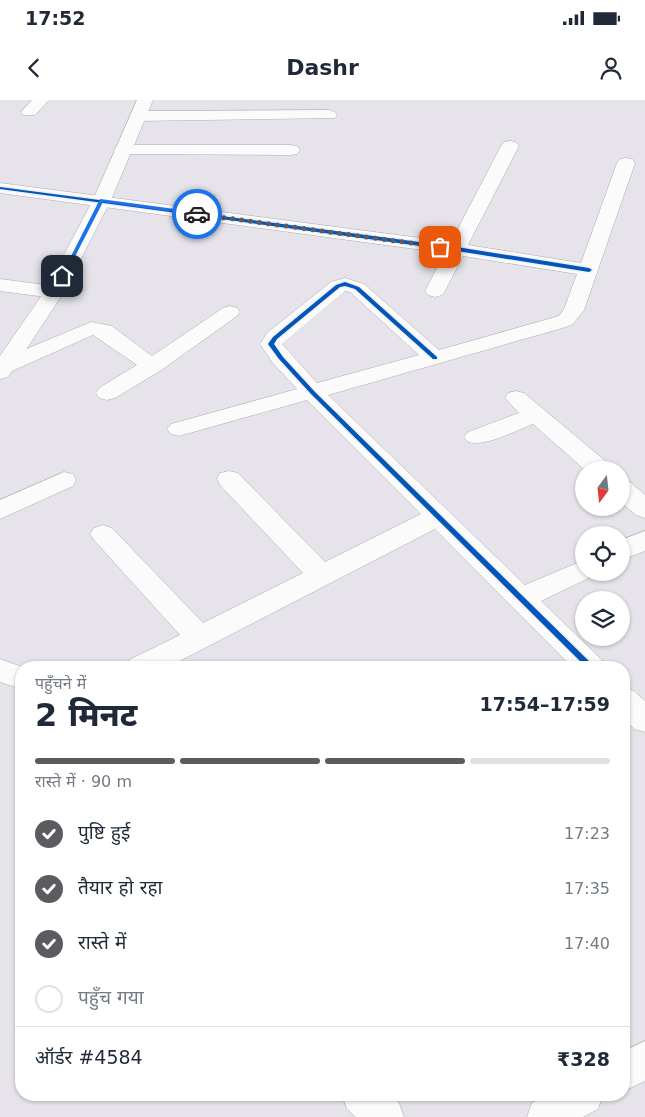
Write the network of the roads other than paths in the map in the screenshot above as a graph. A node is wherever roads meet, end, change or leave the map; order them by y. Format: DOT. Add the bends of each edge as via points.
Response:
graph roads {
  1 [pos="41,100"];
  2 [pos="141,108"];
  3 [pos="29,112"];
  4 [pos="329,115"];
  5 [pos="510,146"];
  6 [pos="123,150"];
  7 [pos="291,150"];
  8 [pos="626,163"];
  9 [pos="0,188"];
  10 [pos="102,200"];
  11 [pos="457,249"];
  12 [pos="589,270"];
  13 [pos="0,284"];
  14 [pos="54,292"];
  15 [pos="435,292"];
  16 [pos="230,312"];
  17 [pos="435,358"];
  18 [pos="152,366"];
  19 [pos="2,369"];
  20 [pos="107,393"];
  21 [pos="313,393"];
  22 [pos="516,398"];
  23 [pos="536,415"];
  24 [pos="180,429"];
  25 [pos="476,437"];
  26 [pos="590,461"];
  27 [pos="229,479"];
  28 [pos="64,480"];
  29 [pos="630,496"];
  30 [pos="645,509"];
  31 [pos="0,510"];
  32 [pos="439,516"];
  33 [pos="103,534"];
  34 [pos="645,540"];
  35 [pos="630,547"];
  36 [pos="575,573"];
  37 [pos="321,575"];
  38 [pos="522,598"];
  39 [pos="199,637"];
  40 [pos="153,661"];
  41 [pos="585,661"];
  42 [pos="0,670"];
  43 [pos="15,676"];
  44 [pos="630,705"];
  45 [pos="645,720"];
  46 [pos="367,1101"];
  47 [pos="574,1101"];
  48 [pos="385,1117"];
  49 [pos="546,1117"];
  1 -- 3 [label="street"];
  2 -- 4 [label="street"];
  2 -- 6 [label="street"];
  5 -- 11 [label="street"];
  6 -- 7 [label="street"];
  6 -- 10 [label="street"];
  8 -- 12 [label="street"];
  9 -- 10 [label="street"];
  10 -- 11 [label="street"];
  10 -- 14 [label="street"];
  11 -- 12 [label="street"];
  11 -- 15 [label="street"];
  12 -- 17 [label="street" via="574,310 566,320"];
  13 -- 14 [label="street"];
  14 -- 19 [label="street"];
  16 -- 18 [label="street"];
  17 -- 21 [label="street"];
  17 -- 21 [label="street" via="357,288 342,284 271,344"];
  18 -- 19 [label="street" via="104,331 91,328"];
  18 -- 20 [label="street"];
  21 -- 24 [label="street"];
  21 -- 32 [label="street"];
  22 -- 23 [label="street"];
  23 -- 25 [label="street"];
  23 -- 26 [label="street"];
  27 -- 37 [label="street"];
  28 -- 31 [label="street"];
  29 -- 30 [label="street"];
  32 -- 37 [label="street"];
  32 -- 38 [label="street"];
  33 -- 39 [label="street"];
  34 -- 35 [label="street"];
  36 -- 38 [label="street"];
  37 -- 39 [label="street"];
  38 -- 41 [label="street"];
  39 -- 40 [label="street"];
  42 -- 43 [label="street"];
  44 -- 45 [label="street"];
  46 -- 48 [label="street"];
  47 -- 49 [label="street"];
}
